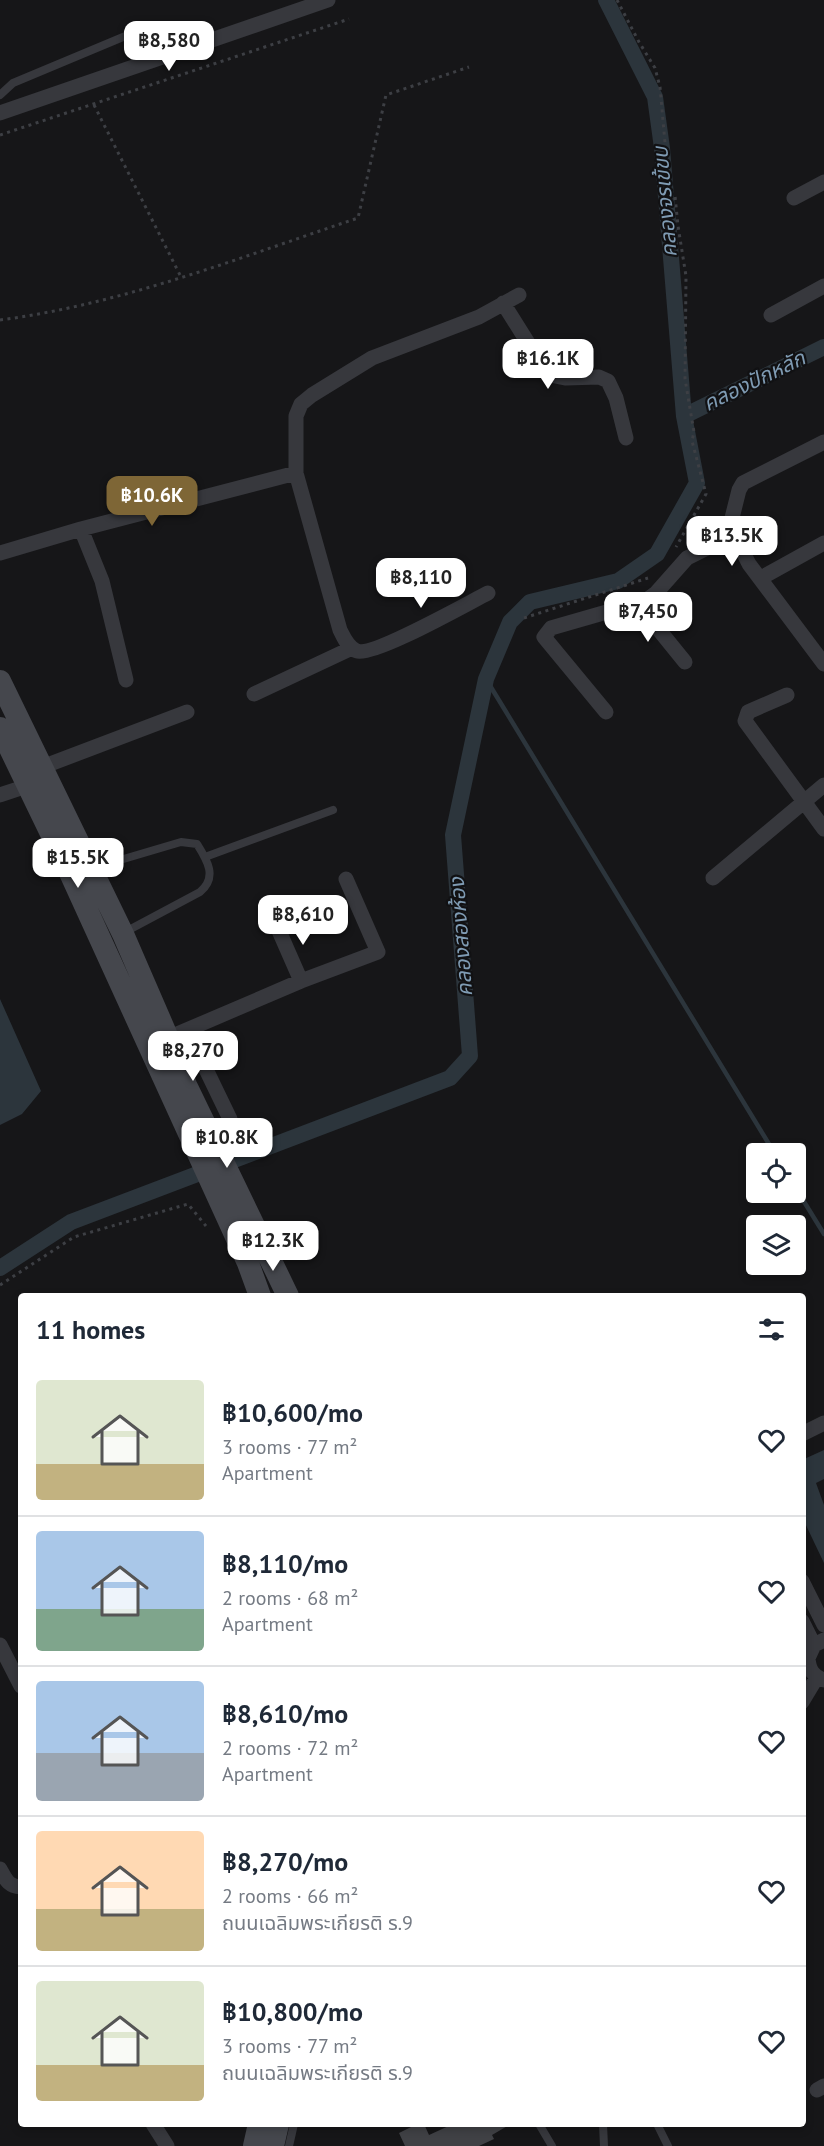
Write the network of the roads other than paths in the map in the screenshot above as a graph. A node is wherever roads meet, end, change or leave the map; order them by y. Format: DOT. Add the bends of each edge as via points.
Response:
graph roads {
  1 [pos="328,0"];
  2 [pos="135,32"];
  3 [pos="0,95"];
  4 [pos="0,113"];
  5 [pos="824,182"];
  6 [pos="794,198"];
  7 [pos="824,286"];
  8 [pos="519,295"];
  9 [pos="503,303"];
  10 [pos="771,315"];
  11 [pos="626,438"];
  12 [pos="824,442"];
  13 [pos="296,473"];
  14 [pos="81,528"];
  15 [pos="733,535"];
  16 [pos="824,543"];
  17 [pos="0,553"];
  18 [pos="761,578"];
  19 [pos="488,593"];
  20 [pos="638,603"];
  21 [pos="359,650"];
  22 [pos="685,662"];
  23 [pos="824,664"];
  24 [pos="126,680"];
  25 [pos="0,681"];
  26 [pos="254,694"];
  27 [pos="787,695"];
  28 [pos="187,712"];
  29 [pos="606,712"];
  30 [pos="0,728"];
  31 [pos="42,767"];
  32 [pos="824,785"];
  33 [pos="27,786"];
  34 [pos="0,795"];
  35 [pos="804,801"];
  36 [pos="333,810"];
  37 [pos="824,829"];
  38 [pos="205,857"];
  39 [pos="81,872"];
  40 [pos="713,878"];
  41 [pos="346,879"];
  42 [pos="276,924"];
  43 [pos="123,934"];
  44 [pos="102,945"];
  45 [pos="301,981"];
  46 [pos="178,1034"];
  47 [pos="178,1088"];
  48 [pos="230,1119"];
  49 [pos="257,1257"];
  50 [pos="260,1293"];
  51 [pos="286,1293"];
  52 [pos="824,1423"];
  53 [pos="806,1432"];
  54 [pos="806,1589"];
  55 [pos="824,1625"];
  56 [pos="806,1626"];
  57 [pos="819,1643"];
  58 [pos="0,1645"];
  59 [pos="820,1679"];
  60 [pos="18,1680"];
  61 [pos="806,1697"];
  62 [pos="0,1869"];
  63 [pos="18,1887"];
  64 [pos="155,2127"];
  65 [pos="258,2127"];
  66 [pos="277,2127"];
  67 [pos="293,2127"];
  68 [pos="541,2127"];
  69 [pos="603,2127"];
  70 [pos="658,2127"];
  71 [pos="167,2146"];
  72 [pos="254,2146"];
  73 [pos="273,2146"];
  74 [pos="289,2146"];
  75 [pos="552,2146"];
  76 [pos="604,2146"];
  77 [pos="668,2146"];
  1 -- 4 [label="street"];
  2 -- 3 [label="lane" via="13,83"];
  5 -- 6 [label="street"];
  7 -- 10 [label="street"];
  8 -- 9 [label="street"];
  9 -- 11 [label="street" via="540,362 555,376 599,377 608,381"];
  9 -- 13 [label="street" via="479,317 372,358 301,404 296,416"];
  12 -- 15 [label="street" via="743,483 730,526"];
  13 -- 14 [label="street"];
  13 -- 21 [label="street" via="340,630 347,643"];
  14 -- 17 [label="street"];
  14 -- 24 [label="street" via="102,581"];
  15 -- 18 [label="street"];
  15 -- 20 [label="street" via="687,558 656,593"];
  16 -- 18 [label="street"];
  18 -- 23 [label="street"];
  19 -- 21 [label="street" via="413,632"];
  20 -- 22 [label="street"];
  20 -- 29 [label="street" via="551,628 544,637"];
  21 -- 26 [label="street"];
  25 -- 31 [label="main road"];
  27 -- 35 [label="street" via="748,712 745,721"];
  28 -- 31 [label="street"];
  30 -- 33 [label="main road"];
  31 -- 39 [label="main road"];
  32 -- 35 [label="street"];
  33 -- 34 [label="street"];
  33 -- 39 [label="main road"];
  35 -- 37 [label="street"];
  35 -- 40 [label="street"];
  36 -- 38 [label="lane"];
  38 -- 39 [label="lane" via="197,844 181,842"];
  38 -- 43 [label="lane" via="210,875 208,885"];
  39 -- 43 [label="main road"];
  39 -- 44 [label="main road"];
  41 -- 45 [label="street" via="378,952"];
  42 -- 45 [label="street"];
  43 -- 44 [label="lane"];
  43 -- 46 [label="main road"];
  44 -- 47 [label="main road"];
  45 -- 46 [label="street"];
  46 -- 47 [label="main road"];
  46 -- 48 [label="street"];
  47 -- 49 [label="main road"];
  49 -- 50 [label="main road"];
  49 -- 51 [label="main road"];
  52 -- 53 [label="street"];
  54 -- 55 [label="street"];
  56 -- 57 [label="street"];
  57 -- 59 [label="street" via="808,1658 808,1665"];
  58 -- 60 [label="street"];
  59 -- 61 [label="street"];
  62 -- 63 [label="street" via="6,1881"];
  64 -- 71 [label="street"];
  65 -- 72 [label="main road"];
  66 -- 73 [label="main road"];
  67 -- 74 [label="lane"];
  68 -- 75 [label="lane"];
  69 -- 76 [label="lane"];
  70 -- 77 [label="lane"];
}
